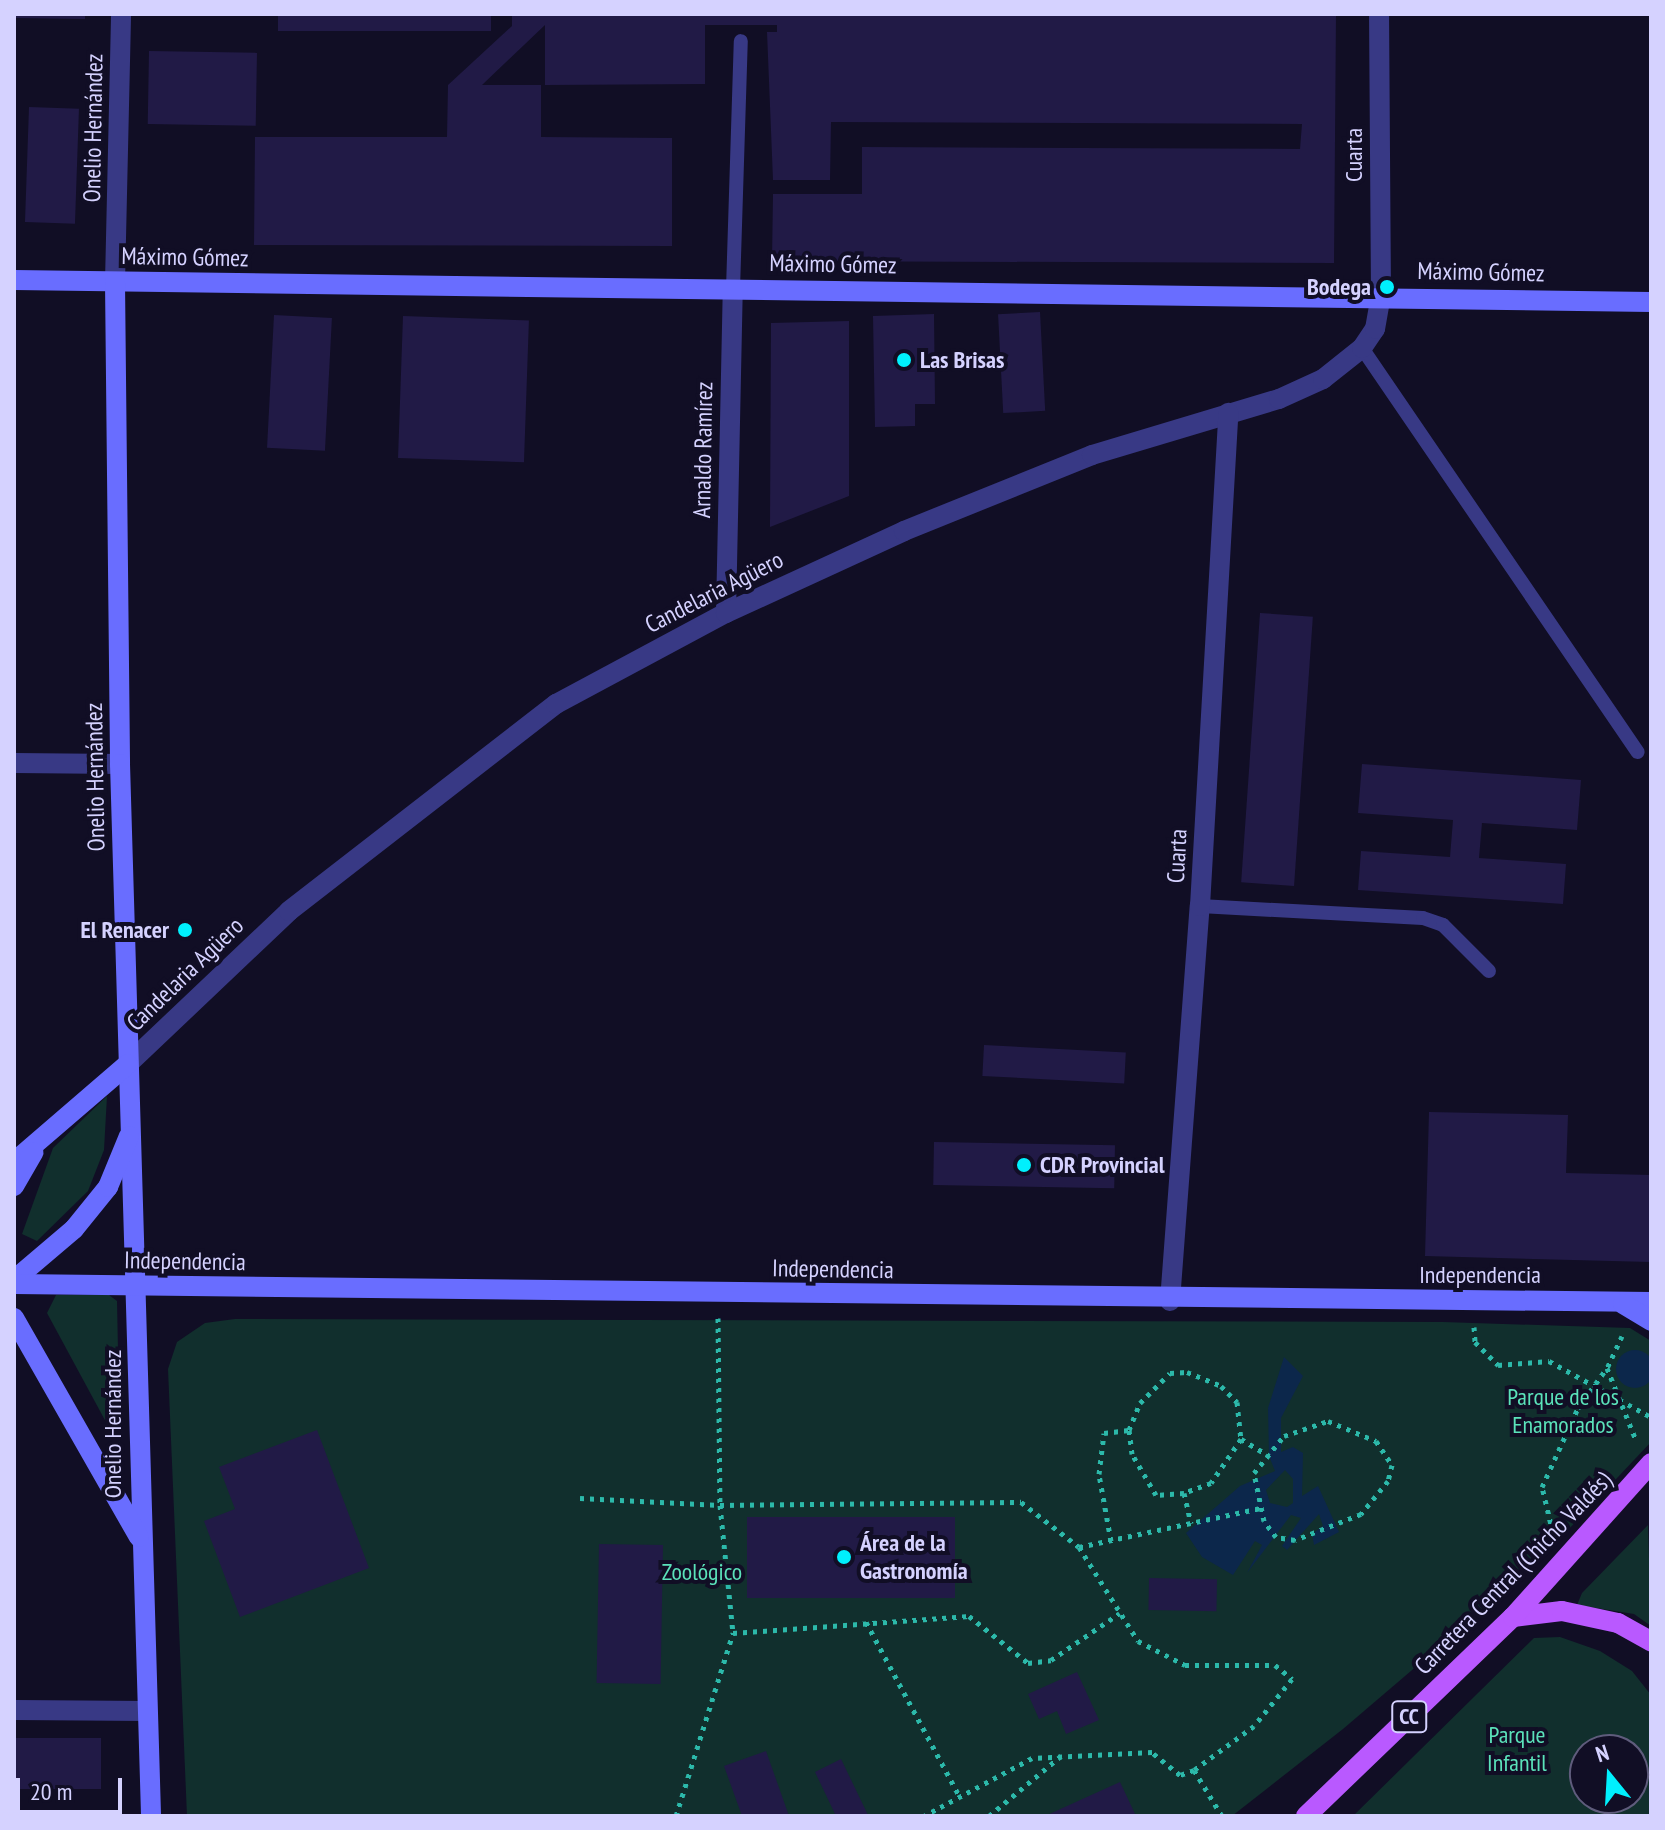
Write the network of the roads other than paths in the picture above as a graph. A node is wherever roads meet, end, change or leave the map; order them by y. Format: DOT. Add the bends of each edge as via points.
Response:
graph roads {
  1 [pos="121,14"];
  2 [pos="1379,14"];
  3 [pos="741,41"];
  4 [pos="14,280"];
  5 [pos="115,282"];
  6 [pos="733,289"];
  7 [pos="1381,296"];
  8 [pos="1651,302"];
  9 [pos="1362,348"];
  10 [pos="1228,413"];
  11 [pos="726,613"];
  12 [pos="1638,752"];
  13 [pos="14,763"];
  14 [pos="120,764"];
  15 [pos="1200,906"];
  16 [pos="1489,971"];
  17 [pos="128,1064"];
  18 [pos="132,1130"];
  19 [pos="40,1142"];
  20 [pos="14,1162"];
  21 [pos="14,1186"];
  22 [pos="14,1282"];
  23 [pos="138,1287"];
  24 [pos="1170,1301"];
  25 [pos="1616,1301"];
  26 [pos="1651,1302"];
  27 [pos="14,1318"];
  28 [pos="1651,1321"];
  29 [pos="1650,1465"];
  30 [pos="139,1538"];
  31 [pos="1513,1617"];
  32 [pos="1651,1641"];
  33 [pos="14,1710"];
  34 [pos="147,1711"];
  35 [pos="151,1816"];
  36 [pos="1306,1816"];
  1 -- 5 [label="street, Onelio Hernández"];
  2 -- 7 [label="street, Cuarta"];
  3 -- 6 [label="lane"];
  4 -- 5 [label="street, Máximo Gómez"];
  5 -- 6 [label="street, Máximo Gómez"];
  5 -- 14 [label="street, Onelio Hernández"];
  6 -- 7 [label="street, Máximo Gómez"];
  6 -- 11 [label="street, Arnaldo Ramírez"];
  7 -- 8 [label="street, Máximo Gómez"];
  7 -- 9 [label="street, Candelaria Agüero" via="1375,329"];
  9 -- 10 [label="street, Candelaria Agüero" via="1323,379"];
  9 -- 12 [label="lane"];
  10 -- 11 [label="street, Candelaria Agüero" via="1078,461 904,531"];
  10 -- 15 [label="street, Cuarta"];
  11 -- 17 [label="street, Candelaria Agüero" via="556,704 289,911"];
  13 -- 14 [label="street"];
  14 -- 17 [label="street, Onelio Hernández"];
  15 -- 16 [label="lane" via="1423,918 1443,925"];
  15 -- 24 [label="street, Cuarta"];
  17 -- 18 [label="street, Onelio Hernández"];
  17 -- 19 [label="street"];
  18 -- 22 [label="street" via="108,1187 74,1229"];
  18 -- 23 [label="street, Onelio Hernández"];
  19 -- 20 [label="street"];
  19 -- 21 [label="street"];
  22 -- 23 [label="street, Independencia"];
  23 -- 24 [label="street, Independencia"];
  23 -- 30 [label="street, Onelio Hernández"];
  24 -- 25 [label="street, Independencia"];
  25 -- 26 [label="street, Independencia"];
  25 -- 28 [label="street"];
  27 -- 30 [label="street, Onelio Hernández"];
  29 -- 31 [label="main road, Carretera Central (Chicho Valdés) / CC"];
  30 -- 34 [label="street, Onelio Hernández"];
  31 -- 32 [label="main road" via="1562,1611 1618,1623"];
  31 -- 36 [label="main road, Carretera Central (Chicho Valdés) / CC"];
  33 -- 34 [label="street"];
  34 -- 35 [label="street, Onelio Hernández"];
}
